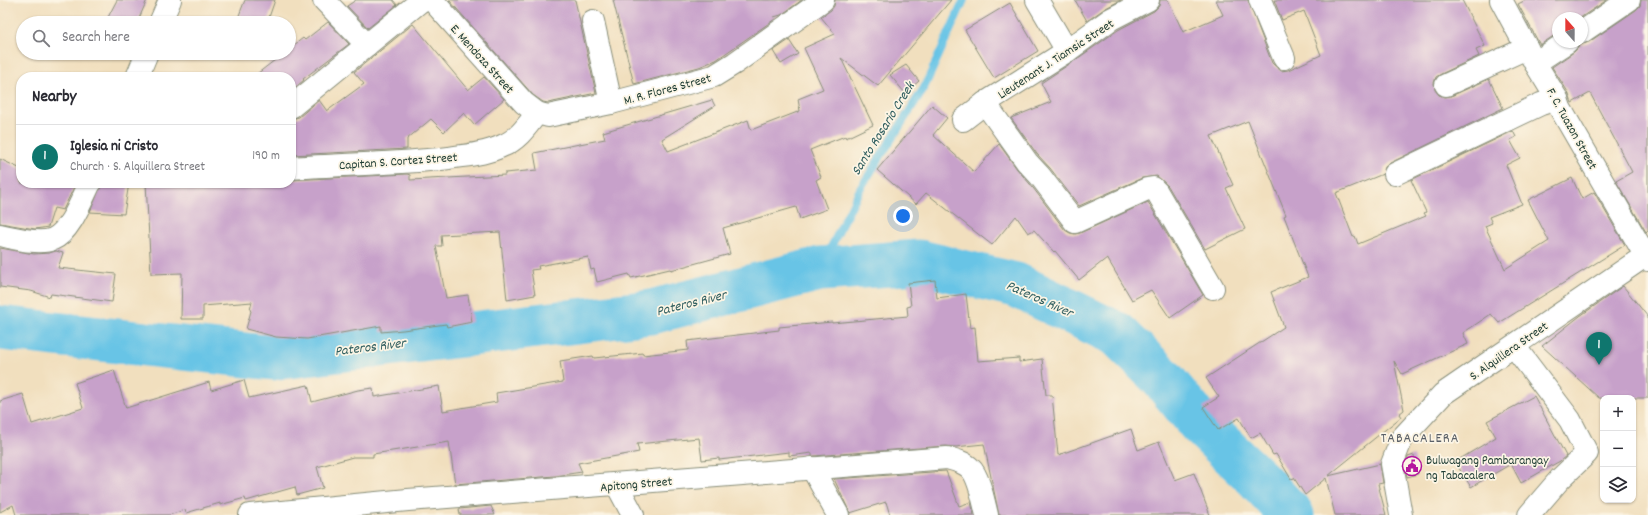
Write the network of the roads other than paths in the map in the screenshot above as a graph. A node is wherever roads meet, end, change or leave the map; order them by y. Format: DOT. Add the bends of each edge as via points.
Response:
graph roads {
  1 [pos="170,0"];
  2 [pos="324,0"];
  3 [pos="422,0"];
  4 [pos="432,0"];
  5 [pos="823,0"];
  6 [pos="1037,0"];
  7 [pos="1148,0"];
  8 [pos="1260,0"];
  9 [pos="1501,0"];
  10 [pos="1629,0"];
  11 [pos="163,16"];
  12 [pos="592,21"];
  13 [pos="1588,28"];
  14 [pos="367,45"];
  15 [pos="1552,48"];
  16 [pos="1067,51"];
  17 [pos="1531,56"];
  18 [pos="1284,58"];
  19 [pos="144,60"];
  20 [pos="139,72"];
  21 [pos="1446,85"];
  22 [pos="1557,100"];
  23 [pos="296,103"];
  24 [pos="611,103"];
  25 [pos="985,103"];
  26 [pos="537,113"];
  27 [pos="963,120"];
  28 [pos="296,168"];
  29 [pos="1395,174"];
  30 [pos="88,188"];
  31 [pos="0,235"];
  32 [pos="1646,258"];
  33 [pos="1212,288"];
  34 [pos="1514,346"];
  35 [pos="812,468"];
  36 [pos="617,485"];
  37 [pos="413,507"];
  38 [pos="250,515"];
  39 [pos="633,515"];
  40 [pos="838,515"];
  41 [pos="987,515"];
  42 [pos="1401,515"];
  43 [pos="1529,515"];
  1 -- 11 [label="street"];
  2 -- 14 [label="street"];
  3 -- 14 [label="street"];
  4 -- 26 [label="street, E. Mendoza Street" via="524,103"];
  5 -- 24 [label="street, M. R. Flores Street" via="714,76"];
  6 -- 16 [label="street"];
  7 -- 16 [label="street, Lieutenant J. Tiamsic Street" via="1111,19"];
  8 -- 18 [label="street"];
  9 -- 17 [label="street, F. C. Tuazon Street"];
  10 -- 13 [label="street"];
  12 -- 24 [label="street"];
  14 -- 23 [label="street"];
  15 -- 17 [label="street"];
  16 -- 25 [label="street, Lieutenant J. Tiamsic Street"];
  17 -- 21 [label="street"];
  17 -- 22 [label="street, F. C. Tuazon Street"];
  19 -- 20 [label="street"];
  22 -- 29 [label="street" via="1540,104"];
  22 -- 32 [label="street, F. C. Tuazon Street"];
  24 -- 26 [label="street, M. R. Flores Street" via="548,116"];
  25 -- 27 [label="street, Lieutenant J. Tiamsic Street"];
  25 -- 33 [label="street" via="1027,162 1075,222 1153,188"];
  26 -- 28 [label="street, Capitan S. Cortez Street" via="519,136 503,146 478,154 416,162"];
  30 -- 31 [label="street" via="63,233 52,240 31,241"];
  32 -- 34 [label="street, S. Alquillera Street"];
  34 -- 42 [label="street, S. Alquillera Street" via="1443,394 1402,438 1392,464"];
  34 -- 43 [label="street" via="1570,420 1587,453 1560,478"];
  35 -- 36 [label="street, Apitong Street"];
  35 -- 40 [label="street"];
  35 -- 41 [label="street, Apitong Street" via="947,458 959,461 971,468"];
  36 -- 37 [label="street, Apitong Street"];
  36 -- 39 [label="street"];
  37 -- 38 [label="street, Apitong Street"];
}
